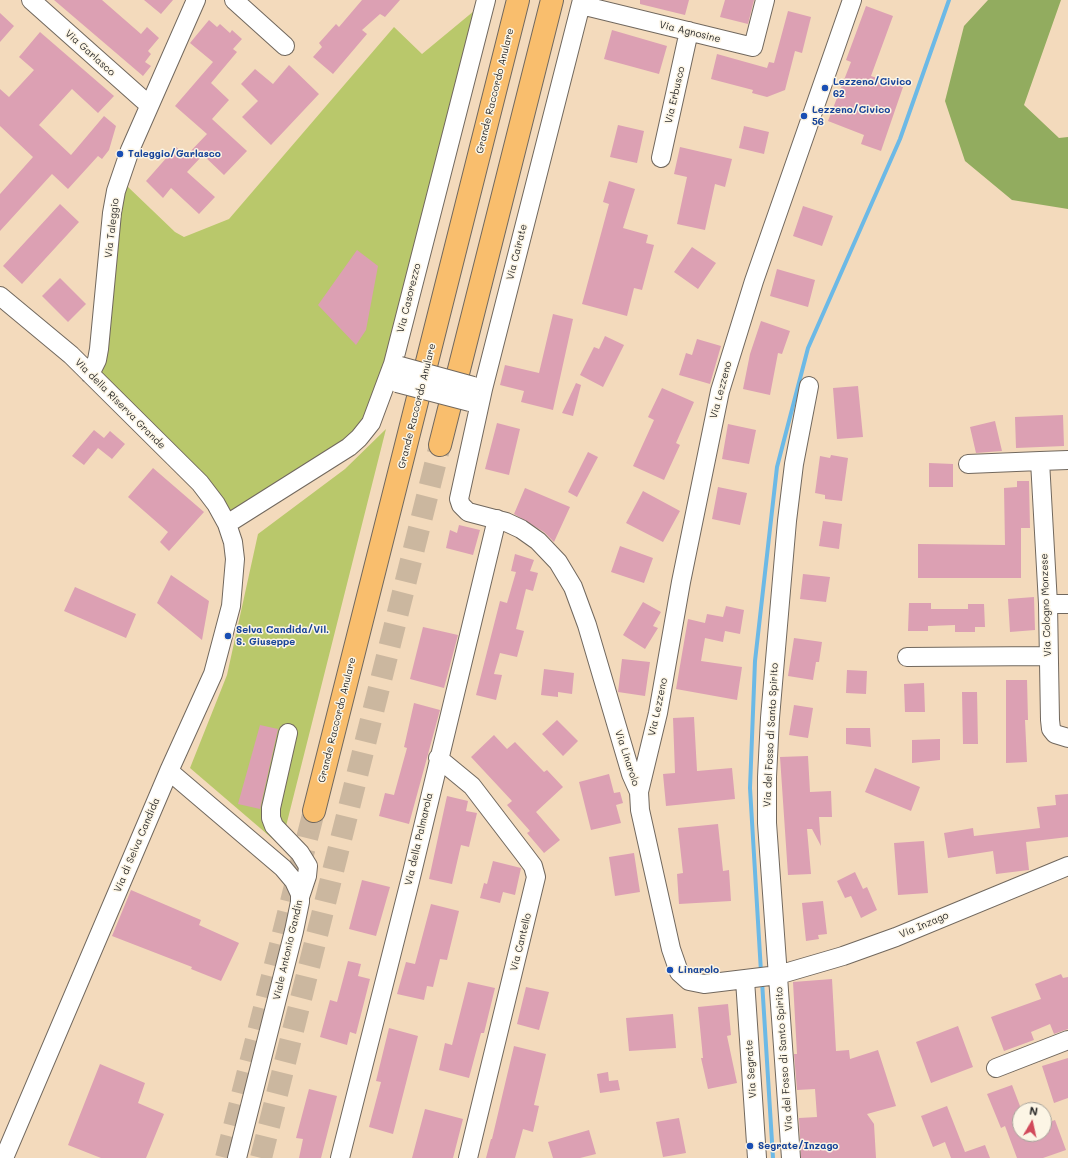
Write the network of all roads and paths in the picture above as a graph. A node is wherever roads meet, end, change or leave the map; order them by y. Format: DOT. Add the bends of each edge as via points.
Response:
graph roads {
  1 [pos="31,0"];
  2 [pos="196,0"];
  3 [pos="234,0"];
  4 [pos="486,0"];
  5 [pos="518,0"];
  6 [pos="552,0"];
  7 [pos="765,0"];
  8 [pos="852,0"];
  9 [pos="581,3"];
  10 [pos="689,31"];
  11 [pos="285,46"];
  12 [pos="149,106"];
  13 [pos="661,158"];
  14 [pos="0,296"];
  15 [pos="394,373"];
  16 [pos="90,374"];
  17 [pos="808,386"];
  18 [pos="477,396"];
  19 [pos="440,445"];
  20 [pos="1068,460"];
  21 [pos="1040,461"];
  22 [pos="968,464"];
  23 [pos="461,505"];
  24 [pos="497,519"];
  25 [pos="227,524"];
  26 [pos="1048,604"];
  27 [pos="1068,604"];
  28 [pos="1047,656"];
  29 [pos="907,658"];
  30 [pos="288,733"];
  31 [pos="1068,738"];
  32 [pos="438,758"];
  33 [pos="169,771"];
  34 [pos="639,792"];
  35 [pos="314,811"];
  36 [pos="1068,866"];
  37 [pos="300,897"];
  38 [pos="778,975"];
  39 [pos="745,980"];
  40 [pos="1068,1040"];
  41 [pos="996,1068"];
  42 [pos="4,1158"];
  43 [pos="237,1158"];
  44 [pos="340,1158"];
  45 [pos="468,1158"];
  46 [pos="757,1158"];
  47 [pos="791,1158"];
  1 -- 12 [label="street, Via Garlasco"];
  2 -- 12 [label="street, Via Taleggio"];
  3 -- 11 [label="street"];
  4 -- 15 [label="street, Via Casorezzo"];
  5 -- 35 [label="highway, Grande Raccordo Anulare"];
  6 -- 19 [label="highway"];
  7 -- 10 [label="street, Via Agnosine" via="753,47"];
  8 -- 34 [label="street, Via Lezzeno" via="754,281 720,391 688,544 658,713"];
  9 -- 10 [label="street, Via Agnosine"];
  9 -- 18 [label="street, Via Cairate"];
  10 -- 13 [label="street, Via Erbusco"];
  12 -- 16 [label="street, Via Taleggio" via="130,150 115,198 99,349"];
  14 -- 16 [label="street, Via della Riserva Grande" via="57,342"];
  15 -- 18 [label="street, bridge"];
  15 -- 25 [label="street, Via Casorezzo" via="371,422 356,441"];
  16 -- 25 [label="street, Via della Riserva Grande" via="200,483"];
  17 -- 38 [label="street, Via del Fosso di Santo Spirito" via="790,490 769,740 767,823"];
  18 -- 23 [label="street, Via Cairate" via="460,495"];
  20 -- 21 [label="street"];
  21 -- 22 [label="street"];
  21 -- 26 [label="street, Via Cologno Monzese"];
  23 -- 24 [label="street, Via Linarolo" via="472,513"];
  24 -- 32 [label="street, Via della Palmarola"];
  24 -- 34 [label="street, Via Linarolo" via="521,529 543,544 569,579 587,626 631,774"];
  25 -- 33 [label="street, Via di Selva Candida" via="235,560 231,606 213,674"];
  26 -- 27 [label="street"];
  26 -- 28 [label="street, Via Cologno Monzese"];
  28 -- 29 [label="street"];
  28 -- 31 [label="street, Via Cologno Monzese" via="1051,727 1057,735"];
  30 -- 37 [label="street" via="271,808 274,826 300,853 308,866"];
  32 -- 44 [label="street, Via della Palmarola" via="410,881"];
  32 -- 45 [label="street, Via Cantello" via="472,786 533,866 536,877"];
  33 -- 37 [label="street, Viale Antonio Gandin" via="283,868 294,881"];
  33 -- 42 [label="street, Via di Selva Candida"];
  34 -- 39 [label="street, Via Linarolo" via="640,810 671,949 679,972 686,979 698,984"];
  36 -- 38 [label="street, Via Inzago" via="871,946"];
  37 -- 43 [label="street, Viale Antonio Gandin" via="294,931"];
  38 -- 39 [label="street, Via Linarolo"];
  38 -- 47 [label="street, Via del Fosso di Santo Spirito"];
  39 -- 46 [label="street, Via Segrate"];
  40 -- 41 [label="street"];
}
